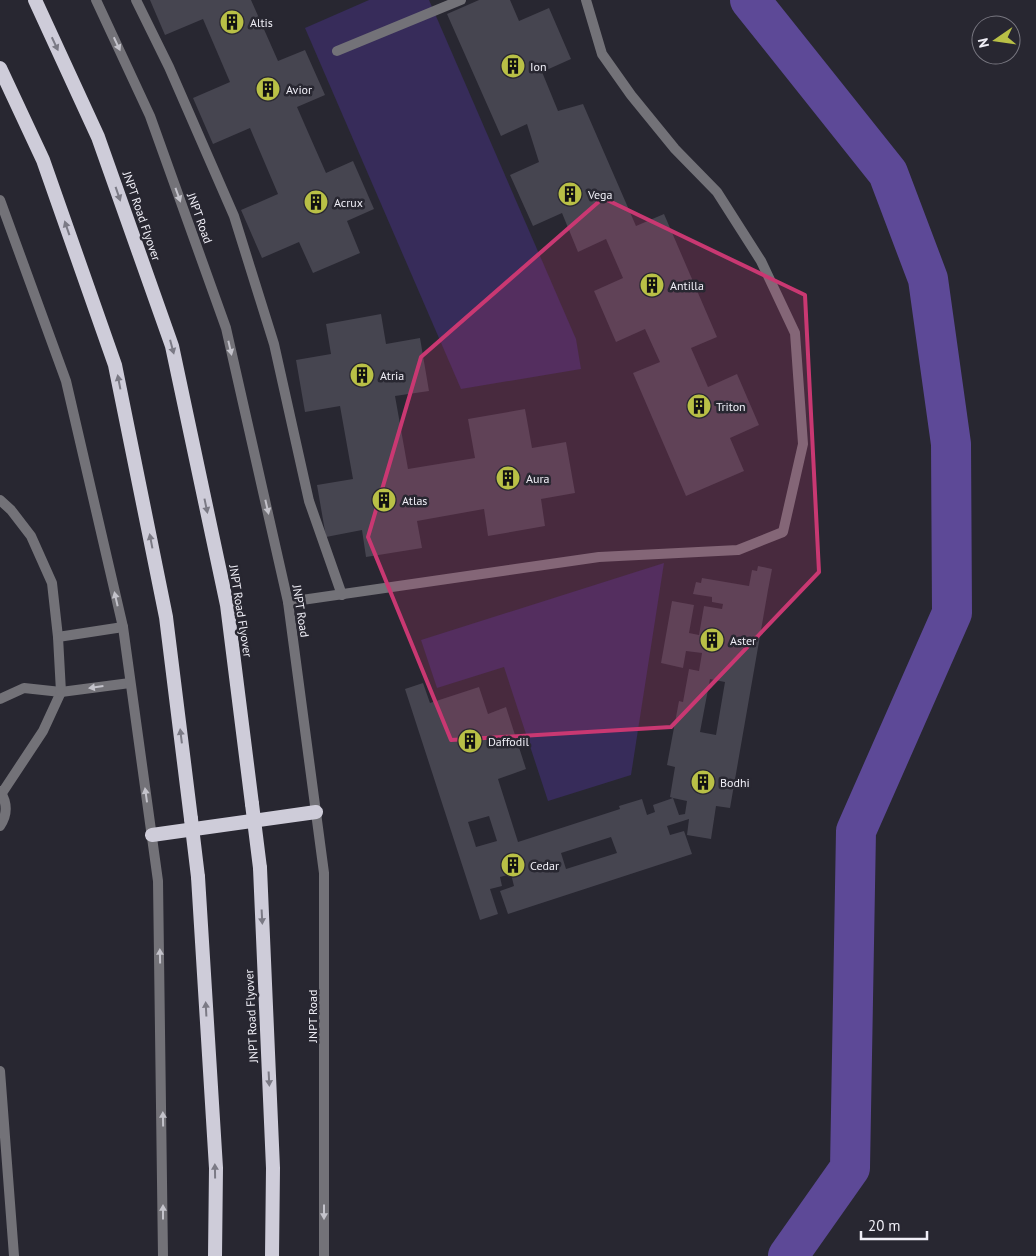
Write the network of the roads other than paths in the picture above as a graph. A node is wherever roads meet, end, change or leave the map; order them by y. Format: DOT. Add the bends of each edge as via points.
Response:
graph roads {
  1 [pos="35,0"];
  2 [pos="96,0"];
  3 [pos="136,0"];
  4 [pos="461,0"];
  5 [pos="586,0"];
  6 [pos="338,51"];
  7 [pos="0,68"];
  8 [pos="0,200"];
  9 [pos="0,500"];
  10 [pos="342,595"];
  11 [pos="288,602"];
  12 [pos="122,627"];
  13 [pos="58,637"];
  14 [pos="130,683"];
  15 [pos="61,692"];
  16 [pos="0,699"];
  17 [pos="1,792"];
  18 [pos="316,812"];
  19 [pos="0,826"];
  20 [pos="152,835"];
  21 [pos="0,1071"];
  22 [pos="14,1256"];
  23 [pos="163,1256"];
  24 [pos="215,1256"];
  25 [pos="272,1256"];
  26 [pos="324,1256"];
  1 -- 25 [label="highway, JNPT Road Flyover, one-way, bridge" via="98,137 172,346 228,604 260,868 273,1168"];
  2 -- 11 [label="street, JNPT Road, one-way" via="150,116 226,328"];
  3 -- 10 [label="street" via="234,216 274,344 309,501"];
  4 -- 6 [label="street"];
  5 -- 10 [label="street" via="602,54 631,96 675,149 717,192 761,261 795,333 803,444 783,532 738,550 599,557"];
  24 -- 7 [label="highway, one-way, bridge" via="216,1168 198,877 166,617 115,365 43,160"];
  12 -- 8 [label="street, one-way" via="66,381"];
  9 -- 13 [label="street" via="31,536 52,583"];
  10 -- 11 [label="street"];
  11 -- 18 [label="street, JNPT Road"];
  12 -- 13 [label="street"];
  12 -- 14 [label="street"];
  13 -- 15 [label="street"];
  14 -- 15 [label="street, one-way"];
  20 -- 14 [label="street, one-way"];
  15 -- 16 [label="street" via="24,688"];
  15 -- 17 [label="street" via="43,731"];
  17 -- 19 [label="street" via="6,811"];
  18 -- 20 [label="highway"];
  18 -- 26 [label="street, JNPT Road, one-way" via="324,874"];
  23 -- 20 [label="street, one-way" via="158,880"];
  21 -- 22 [label="street"];
}
